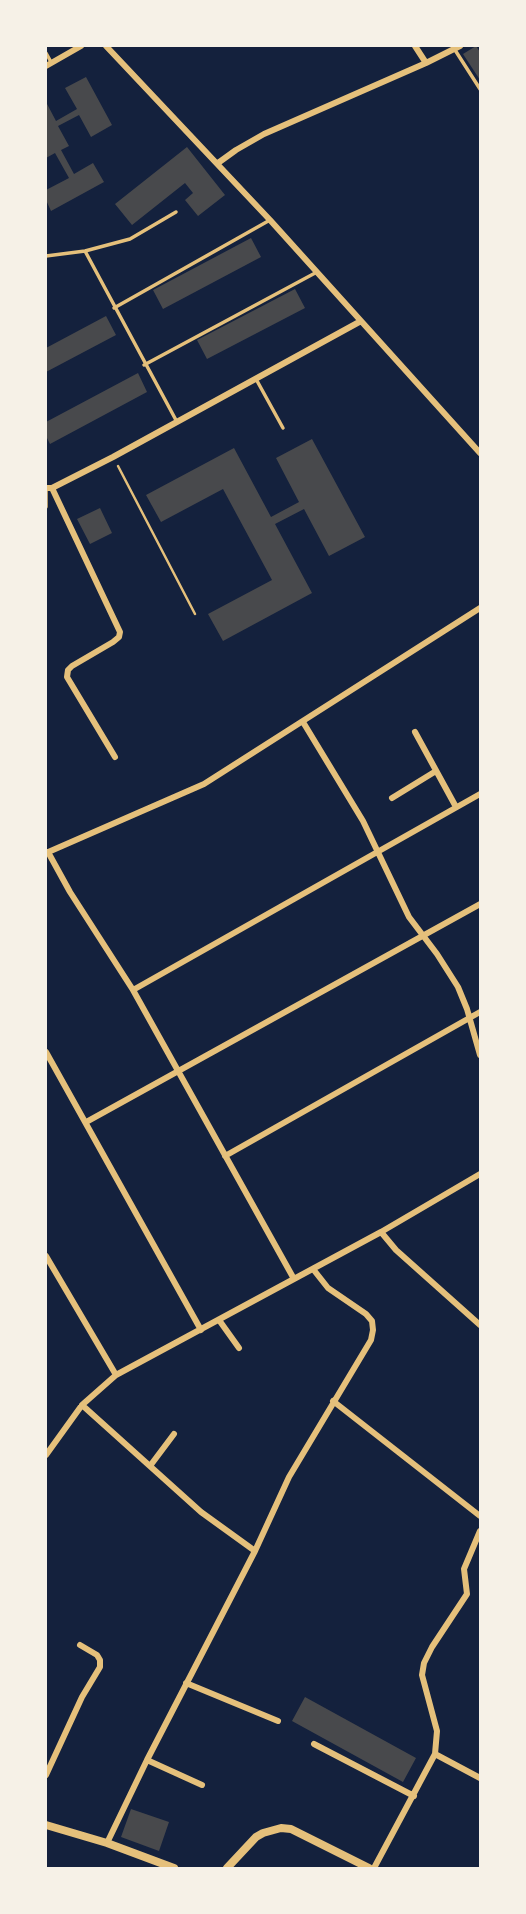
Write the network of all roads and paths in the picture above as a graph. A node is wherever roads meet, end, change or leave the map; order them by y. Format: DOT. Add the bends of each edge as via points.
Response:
graph roads {
  1 [pos="82,46"];
  2 [pos="106,46"];
  3 [pos="415,46"];
  4 [pos="458,47"];
  5 [pos="46,53"];
  6 [pos="426,63"];
  7 [pos="48,64"];
  8 [pos="481,89"];
  9 [pos="218,163"];
  10 [pos="176,212"];
  11 [pos="270,220"];
  12 [pos="85,251"];
  13 [pos="46,256"];
  14 [pos="317,272"];
  15 [pos="114,308"];
  16 [pos="361,321"];
  17 [pos="144,365"];
  18 [pos="256,379"];
  19 [pos="177,422"];
  20 [pos="283,428"];
  21 [pos="481,453"];
  22 [pos="113,457"];
  23 [pos="48,488"];
  24 [pos="46,507"];
  25 [pos="481,608"];
  26 [pos="195,614"];
  27 [pos="303,722"];
  28 [pos="415,732"];
  29 [pos="114,757"];
  30 [pos="436,771"];
  31 [pos="481,794"];
  32 [pos="391,798"];
  33 [pos="456,807"];
  34 [pos="377,851"];
  35 [pos="47,852"];
  36 [pos="481,904"];
  37 [pos="423,935"];
  38 [pos="133,990"];
  39 [pos="481,1012"];
  40 [pos="470,1018"];
  41 [pos="46,1052"];
  42 [pos="481,1055"];
  43 [pos="180,1072"];
  44 [pos="86,1122"];
  45 [pos="225,1156"];
  46 [pos="481,1174"];
  47 [pos="381,1232"];
  48 [pos="46,1256"];
  49 [pos="313,1269"];
  50 [pos="294,1279"];
  51 [pos="219,1320"];
  52 [pos="481,1325"];
  53 [pos="201,1330"];
  54 [pos="239,1348"];
  55 [pos="116,1375"];
  56 [pos="333,1401"];
  57 [pos="82,1405"];
  58 [pos="174,1434"];
  59 [pos="46,1454"];
  60 [pos="150,1466"];
  61 [pos="481,1516"];
  62 [pos="481,1531"];
  63 [pos="255,1551"];
  64 [pos="80,1646"];
  65 [pos="186,1683"];
  66 [pos="278,1721"];
  67 [pos="314,1744"];
  68 [pos="435,1754"];
  69 [pos="146,1760"];
  70 [pos="46,1775"];
  71 [pos="481,1778"];
  72 [pos="202,1785"];
  73 [pos="414,1796"];
  74 [pos="46,1825"];
  75 [pos="107,1843"];
  76 [pos="174,1868"];
  77 [pos="227,1868"];
  78 [pos="372,1868"];
  1 -- 7 [label="street"];
  2 -- 9 [label="street"];
  3 -- 6 [label="street"];
  4 -- 6 [label="street"];
  4 -- 8 [label="lane"];
  5 -- 7 [label="lane"];
  6 -- 9 [label="street" via="264,134"];
  9 -- 11 [label="street"];
  10 -- 12 [label="lane" via="130,239"];
  11 -- 14 [label="street"];
  11 -- 15 [label="lane"];
  12 -- 13 [label="lane"];
  12 -- 15 [label="lane"];
  14 -- 16 [label="street"];
  14 -- 17 [label="lane"];
  15 -- 17 [label="lane"];
  16 -- 18 [label="street"];
  16 -- 21 [label="street"];
  17 -- 19 [label="lane"];
  18 -- 19 [label="street"];
  18 -- 20 [label="lane"];
  19 -- 22 [label="street"];
  22 -- 23 [label="street"];
  22 -- 26 [label="path"];
  23 -- 24 [label="lane"];
  23 -- 29 [label="street" via="120,632 113,642 72,666 67,677"];
  25 -- 27 [label="street"];
  27 -- 34 [label="street"];
  27 -- 35 [label="street" via="204,784"];
  28 -- 30 [label="street"];
  30 -- 32 [label="street"];
  30 -- 33 [label="street"];
  31 -- 33 [label="street"];
  33 -- 34 [label="street"];
  34 -- 37 [label="street"];
  34 -- 38 [label="street"];
  35 -- 38 [label="street"];
  36 -- 37 [label="street"];
  37 -- 40 [label="street" via="458,987"];
  37 -- 43 [label="street"];
  38 -- 43 [label="street"];
  39 -- 40 [label="street"];
  40 -- 42 [label="street"];
  40 -- 45 [label="street"];
  41 -- 44 [label="street"];
  43 -- 44 [label="street"];
  43 -- 45 [label="street"];
  44 -- 53 [label="street"];
  45 -- 50 [label="street"];
  46 -- 47 [label="street"];
  47 -- 49 [label="street"];
  47 -- 52 [label="street"];
  48 -- 55 [label="street"];
  49 -- 50 [label="street"];
  49 -- 56 [label="street" via="328,1288 372,1321 370,1340"];
  50 -- 51 [label="street"];
  51 -- 53 [label="street"];
  51 -- 54 [label="street"];
  53 -- 55 [label="street"];
  55 -- 57 [label="street"];
  56 -- 61 [label="street"];
  56 -- 63 [label="street" via="289,1477"];
  57 -- 59 [label="street"];
  57 -- 60 [label="street"];
  58 -- 60 [label="street"];
  60 -- 63 [label="street" via="201,1512"];
  62 -- 68 [label="street" via="464,1569 467,1594 424,1663 422,1675 437,1731"];
  63 -- 65 [label="street"];
  64 -- 70 [label="street" via="97,1655 100,1667"];
  65 -- 66 [label="street"];
  65 -- 69 [label="street"];
  67 -- 73 [label="street"];
  68 -- 71 [label="street"];
  68 -- 73 [label="street"];
  69 -- 72 [label="street"];
  69 -- 75 [label="street"];
  73 -- 78 [label="street"];
  74 -- 75 [label="street"];
  75 -- 76 [label="street"];
  77 -- 78 [label="street" via="256,1837 281,1828"];
}
